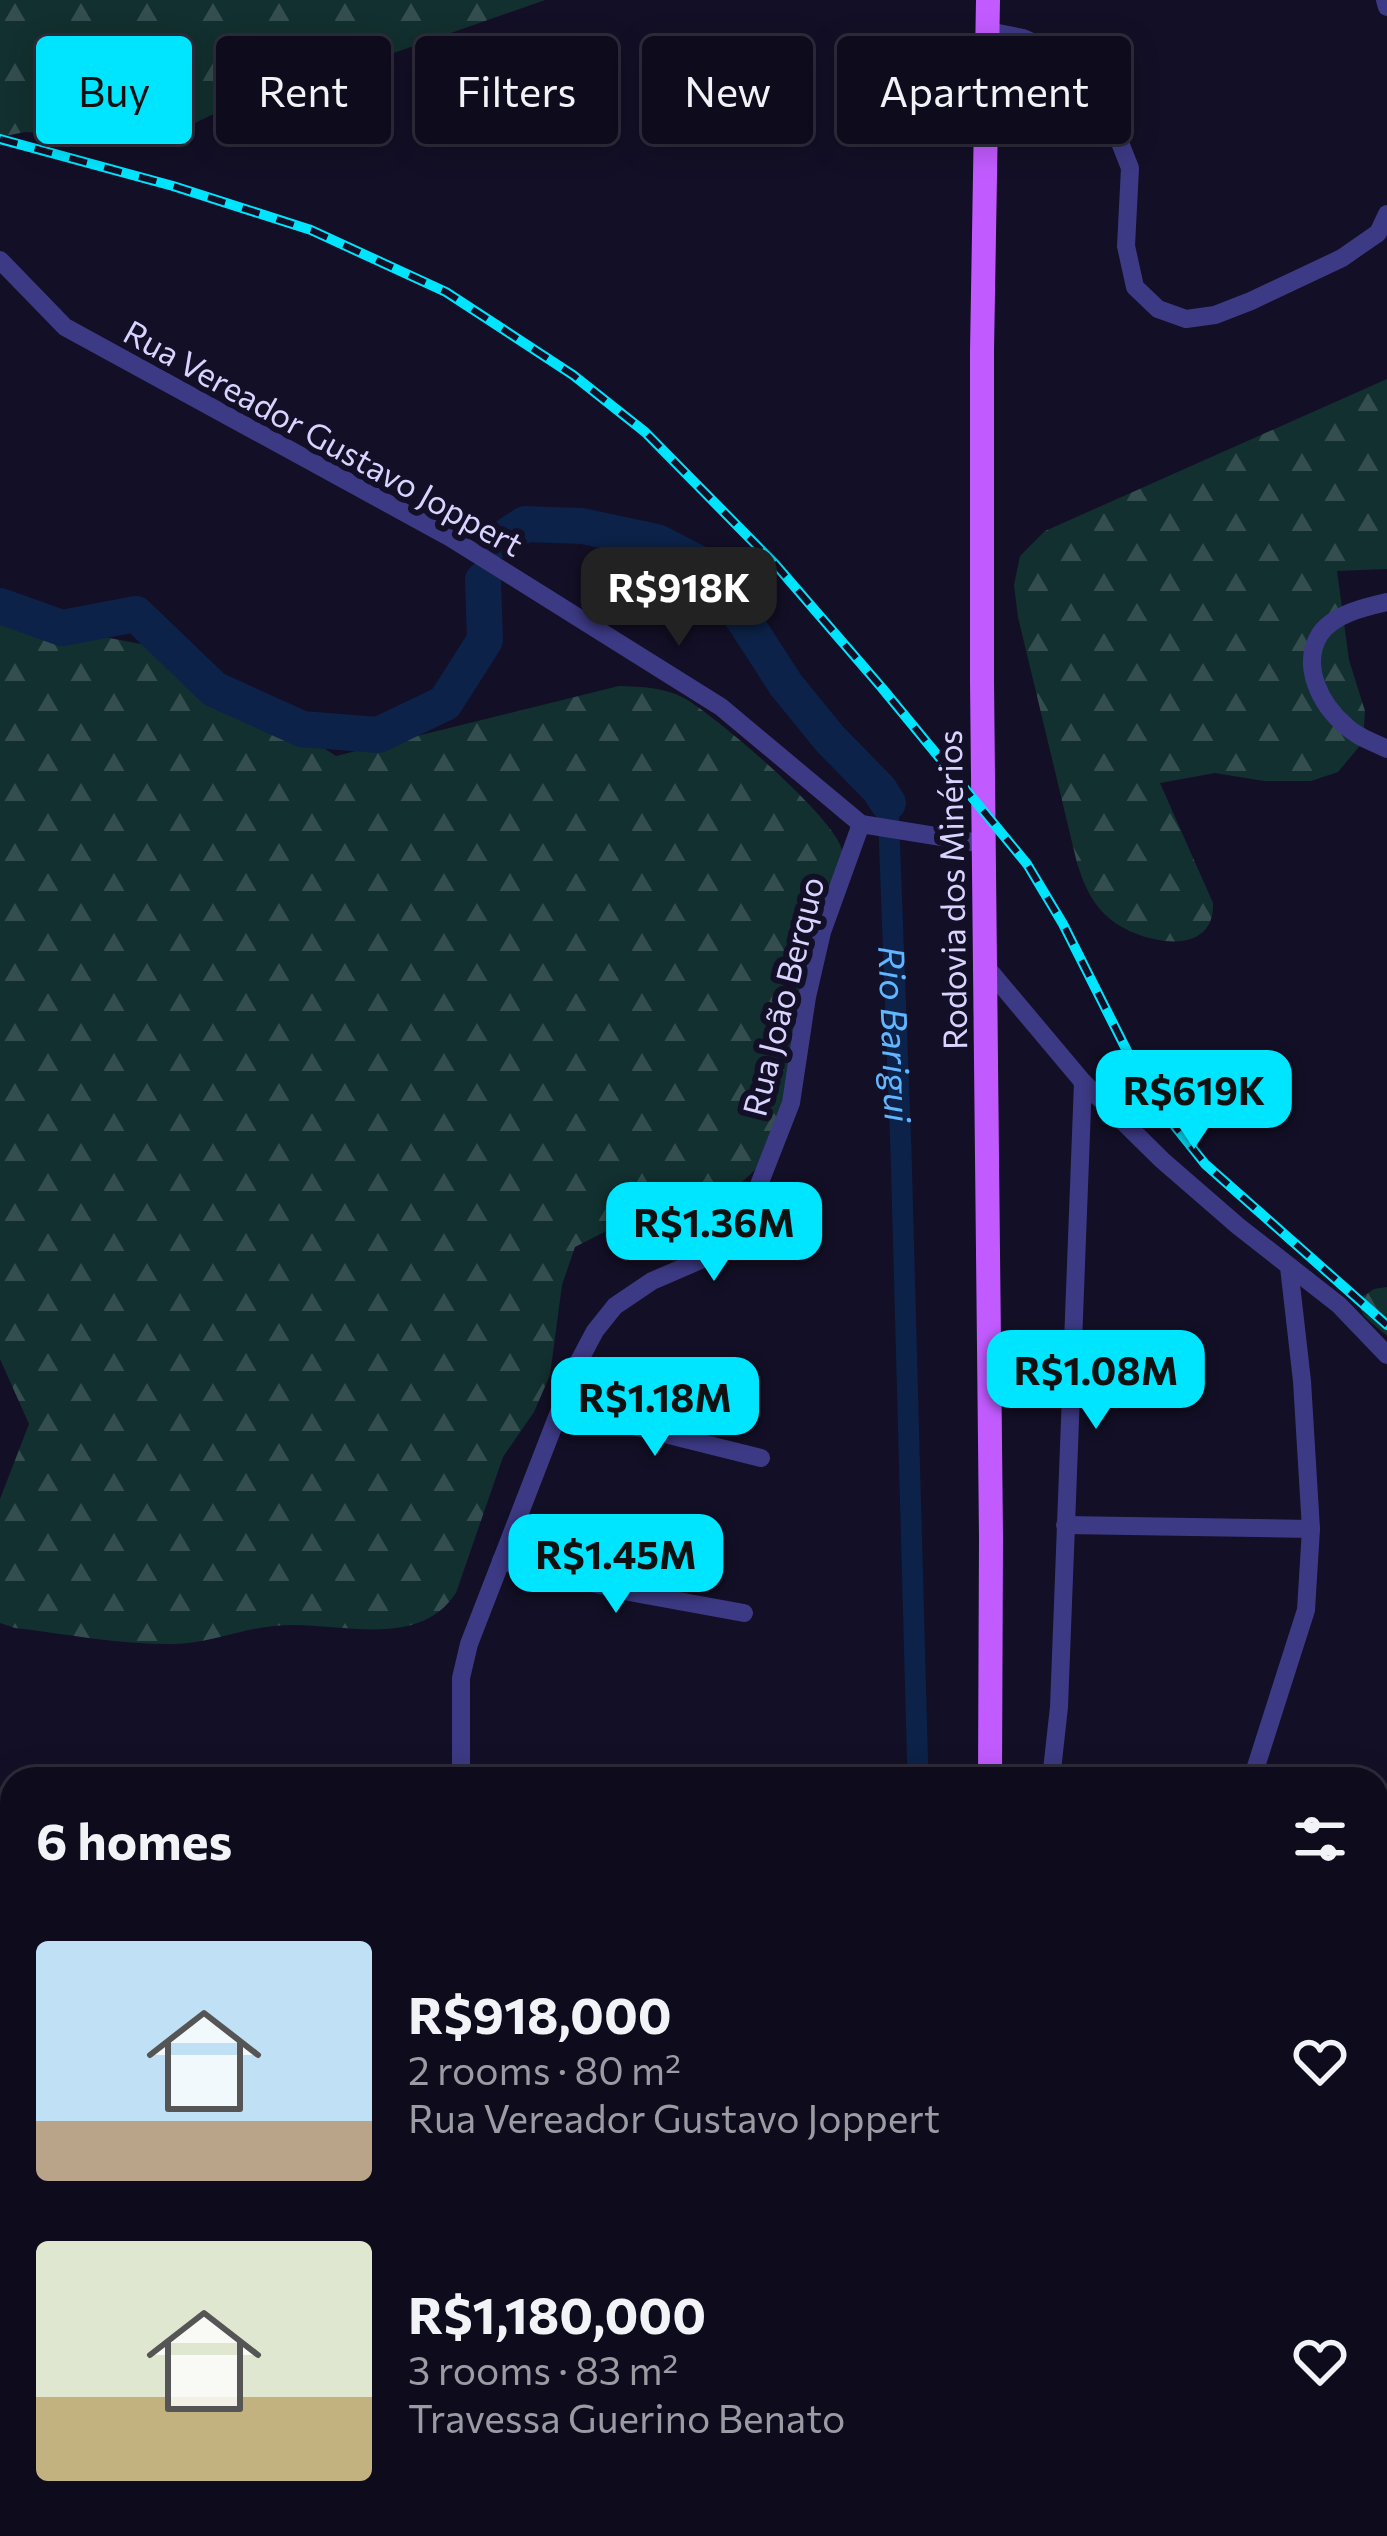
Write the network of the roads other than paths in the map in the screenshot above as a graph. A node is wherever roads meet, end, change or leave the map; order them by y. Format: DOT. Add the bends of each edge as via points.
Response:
graph roads {
  1 [pos="988,0"];
  2 [pos="988,31"];
  3 [pos="1387,214"];
  4 [pos="0,260"];
  5 [pos="1387,602"];
  6 [pos="1387,749"];
  7 [pos="860,824"];
  8 [pos="986,844"];
  9 [pos="983,963"];
  10 [pos="1083,1082"];
  11 [pos="1289,1267"];
  12 [pos="1387,1354"];
  13 [pos="561,1408"];
  14 [pos="761,1458"];
  15 [pos="1065,1525"];
  16 [pos="1311,1529"];
  17 [pos="501,1561"];
  18 [pos="744,1613"];
  19 [pos="461,1767"];
  20 [pos="990,1767"];
  21 [pos="1052,1767"];
  22 [pos="1256,1767"];
  1 -- 2 [label="main road, Rodovia dos Minérios"];
  2 -- 3 [label="street" via="1060,55 1115,130 1130,168 1126,246 1135,287 1157,308 1186,319 1251,301 1342,258 1378,233"];
  2 -- 8 [label="main road, Rodovia dos Minérios"];
  4 -- 7 [label="street, Rua Vereador Gustavo Joppert" via="65,327 452,538 721,707"];
  5 -- 6 [label="street" via="1339,618 1312,654 1328,709"];
  7 -- 8 [label="street"];
  7 -- 13 [label="street, Rua João Berquo" via="822,932 791,1103 755,1195 703,1259 615,1306 578,1363"];
  8 -- 9 [label="main road, Rodovia dos Minérios"];
  9 -- 10 [label="street"];
  9 -- 20 [label="main road, Rodovia dos Minérios"];
  10 -- 11 [label="street"];
  10 -- 15 [label="street"];
  11 -- 12 [label="street"];
  11 -- 16 [label="street"];
  13 -- 14 [label="street"];
  13 -- 17 [label="street, Rua João Berquo"];
  15 -- 16 [label="street"];
  15 -- 21 [label="street"];
  16 -- 22 [label="street" via="1306,1610"];
  17 -- 18 [label="street"];
  17 -- 19 [label="street, Rua João Berquo" via="460,1678"];
}
